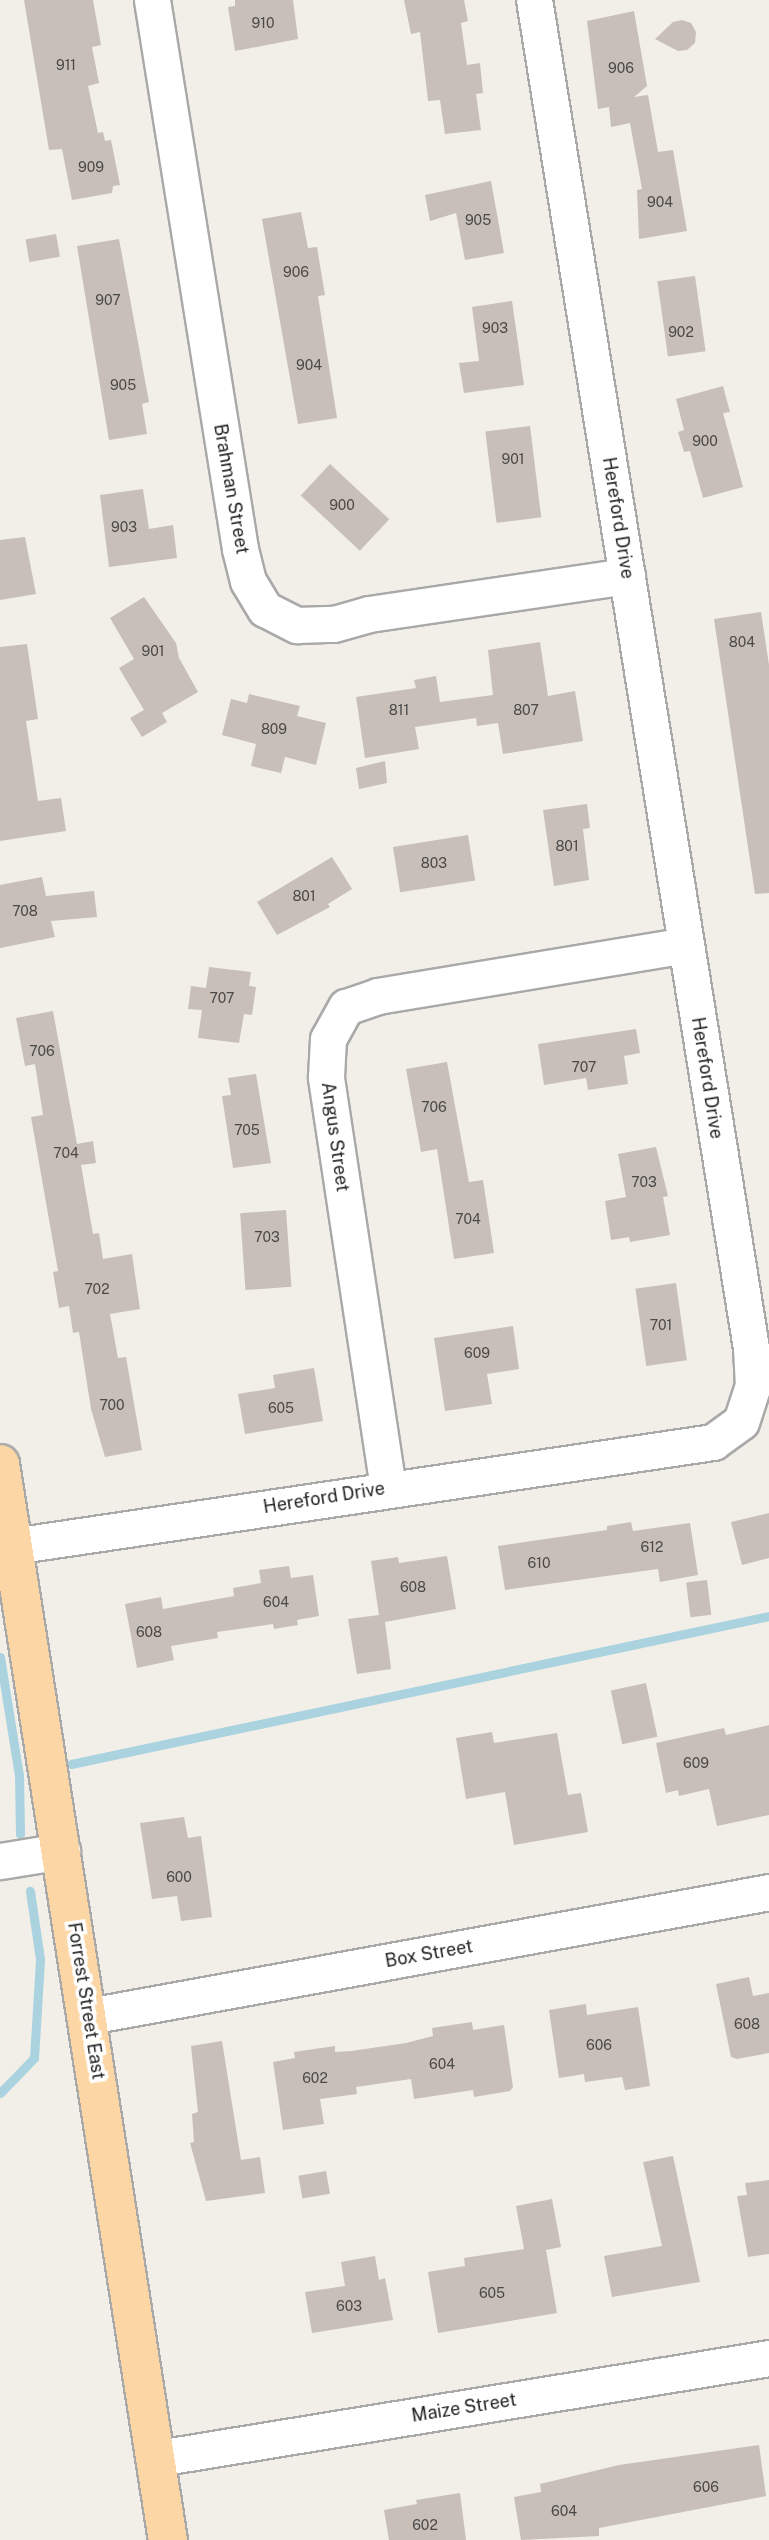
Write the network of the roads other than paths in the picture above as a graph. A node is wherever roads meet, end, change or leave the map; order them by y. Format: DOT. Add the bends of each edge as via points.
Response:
graph roads {
  1 [pos="152,0"];
  2 [pos="534,0"];
  3 [pos="627,576"];
  4 [pos="687,945"];
  5 [pos="0,1464"];
  6 [pos="388,1489"];
  7 [pos="13,1546"];
  8 [pos="62,1851"];
  9 [pos="0,1861"];
  10 [pos="769,1892"];
  11 [pos="89,2016"];
  12 [pos="769,2358"];
  13 [pos="158,2458"];
  14 [pos="168,2540"];
  1 -- 3 [label="street, Brahman Street" via="240,549 248,581 265,609 297,625 334,624 369,614"];
  2 -- 3 [label="street, Hereford Drive"];
  3 -- 4 [label="street, Hereford Drive"];
  4 -- 6 [label="street, Angus Street" via="377,996 346,1007 328,1039 326,1077"];
  4 -- 6 [label="street, Hereford Drive" via="751,1348 753,1386 741,1422 713,1442 508,1476"];
  5 -- 7 [label="main road, Forrest Street East"];
  6 -- 7 [label="street, Hereford Drive"];
  7 -- 8 [label="main road, Forrest Street East"];
  8 -- 9 [label="street"];
  8 -- 11 [label="main road, Forrest Street East"];
  10 -- 11 [label="street, Box Street"];
  11 -- 13 [label="main road, Forrest Street East"];
  12 -- 13 [label="street, Maize Street"];
  13 -- 14 [label="main road, Forrest Street East"];
}
